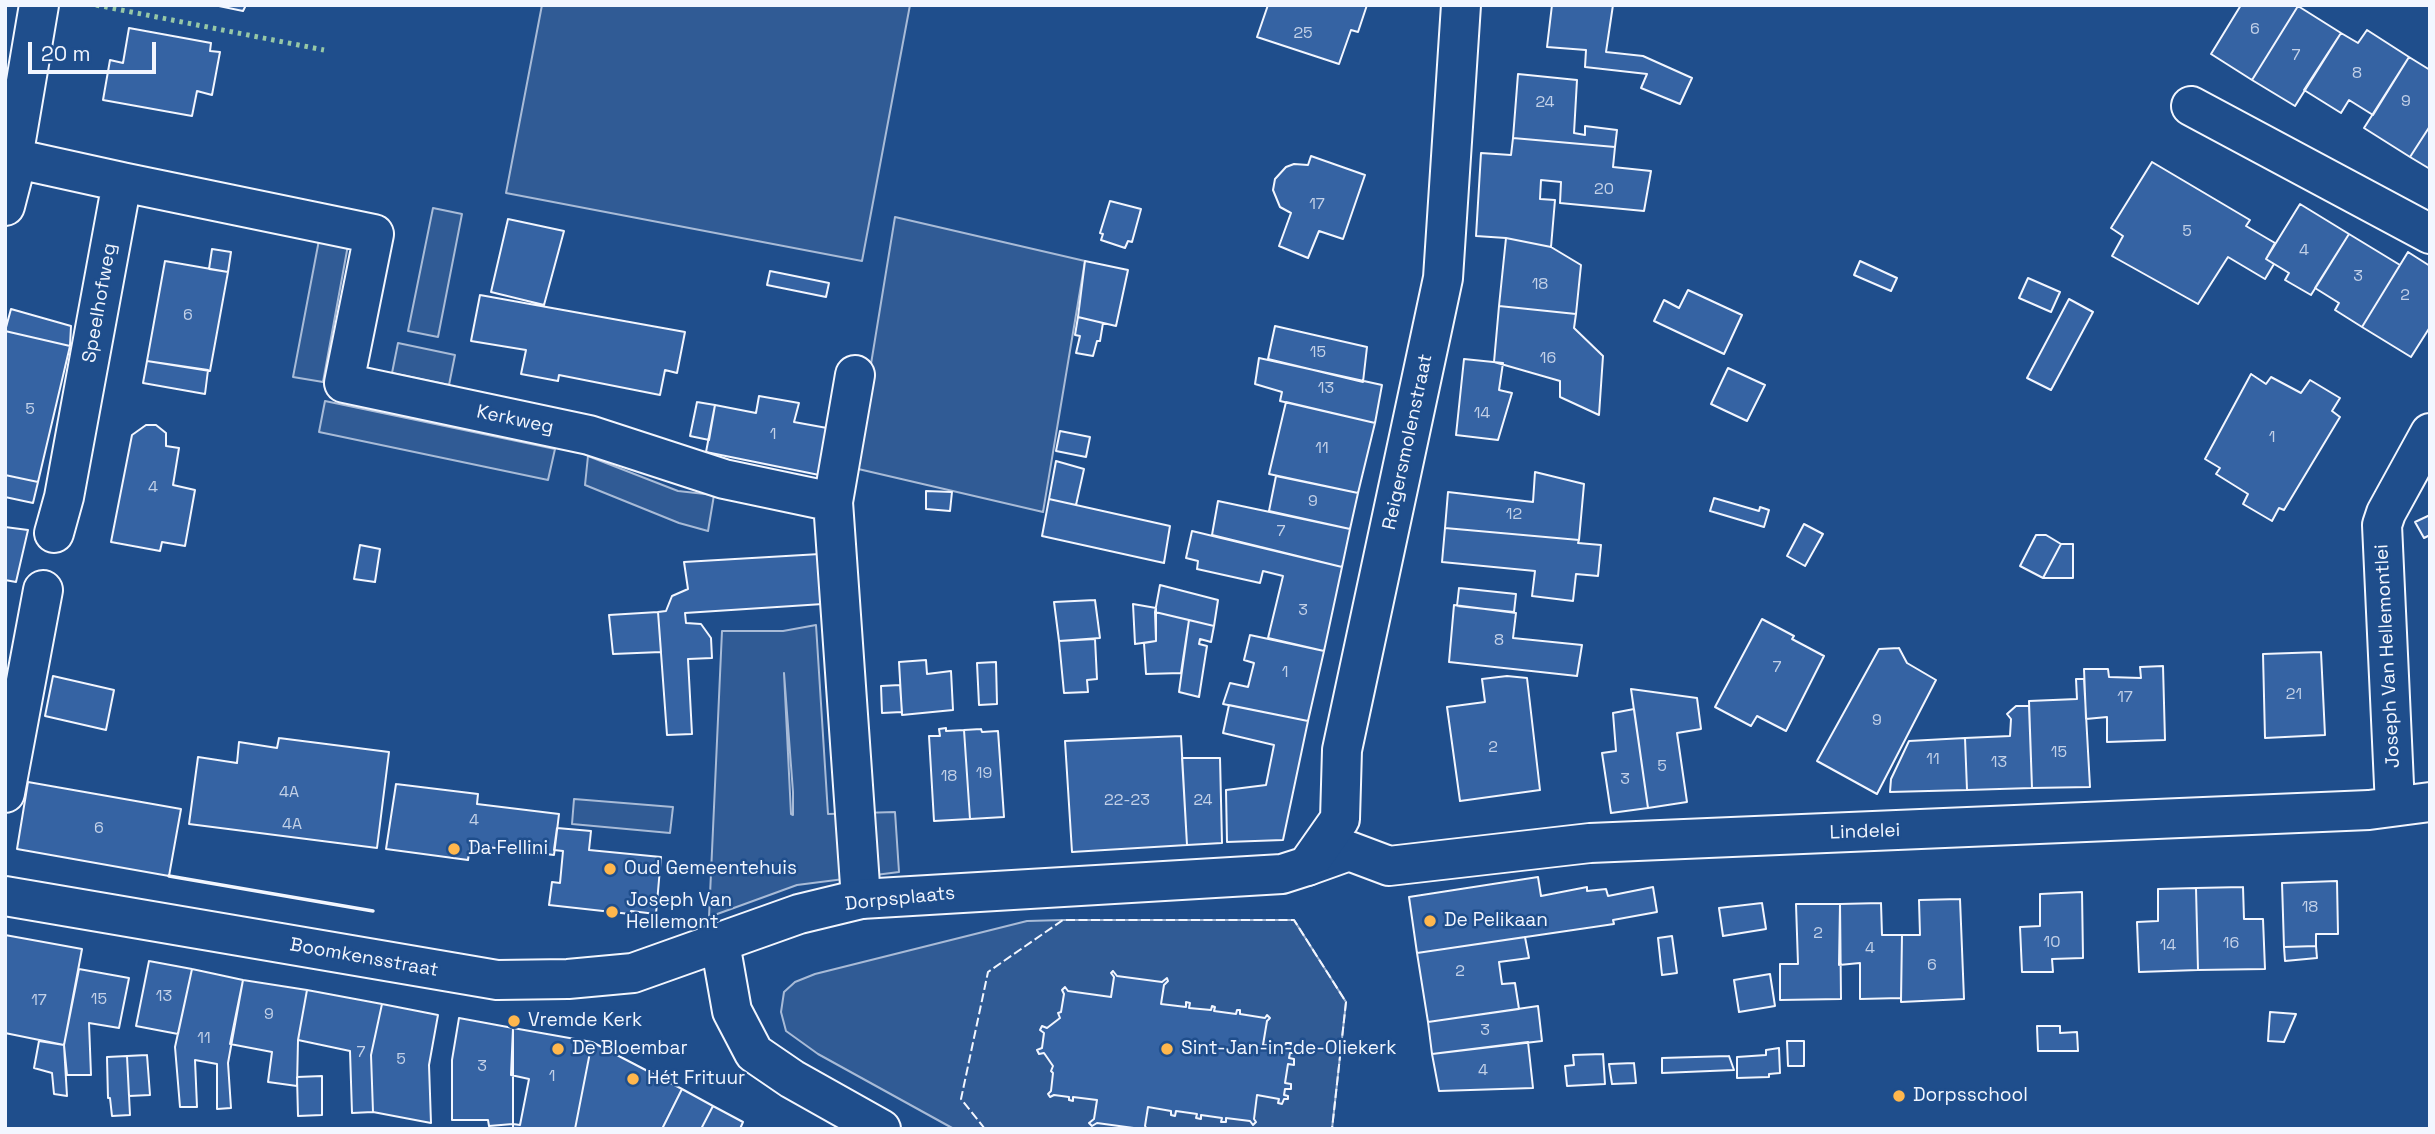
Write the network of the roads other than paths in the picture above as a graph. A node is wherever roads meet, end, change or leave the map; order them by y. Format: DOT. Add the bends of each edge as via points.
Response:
graph roads {
  1 [pos="39,5"];
  2 [pos="1461,5"];
  3 [pos="2191,106"];
  4 [pos="13,158"];
  5 [pos="122,182"];
  6 [pos="5,206"];
  7 [pos="2430,234"];
  8 [pos="856,375"];
  9 [pos="2430,433"];
  10 [pos="832,502"];
  11 [pos="54,533"];
  12 [pos="43,590"];
  13 [pos="5,793"];
  14 [pos="2413,804"];
  15 [pos="1307,866"];
  16 [pos="5,896"];
  17 [pos="861,899"];
  18 [pos="720,943"];
  19 [pos="881,1129"];
  1 -- 4 [label="street"];
  2 -- 15 [label="street, Reigersmolenstraat" via="1443,278 1342,750 1340,818"];
  3 -- 7 [label="street"];
  4 -- 5 [label="street"];
  4 -- 6 [label="street"];
  5 -- 10 [label="street, Kerkweg" via="374,233 344,383 589,435 724,479"];
  5 -- 11 [label="street, Speelhofweg"];
  8 -- 10 [label="street"];
  9 -- 14 [label="street, Joseph Van Hellemontlei" via="2382,525"];
  10 -- 17 [label="street"];
  12 -- 13 [label="street"];
  14 -- 15 [label="street, Lindelei" via="2342,811 1590,843 1389,866 1349,851"];
  15 -- 17 [label="street, Dorpsplaats" via="1282,874"];
  16 -- 18 [label="street, Boomkensstraat" via="497,980 633,973"];
  17 -- 18 [label="street, Dorpsplaats" via="799,914"];
  18 -- 19 [label="street" via="732,1011 754,1053"];
}
